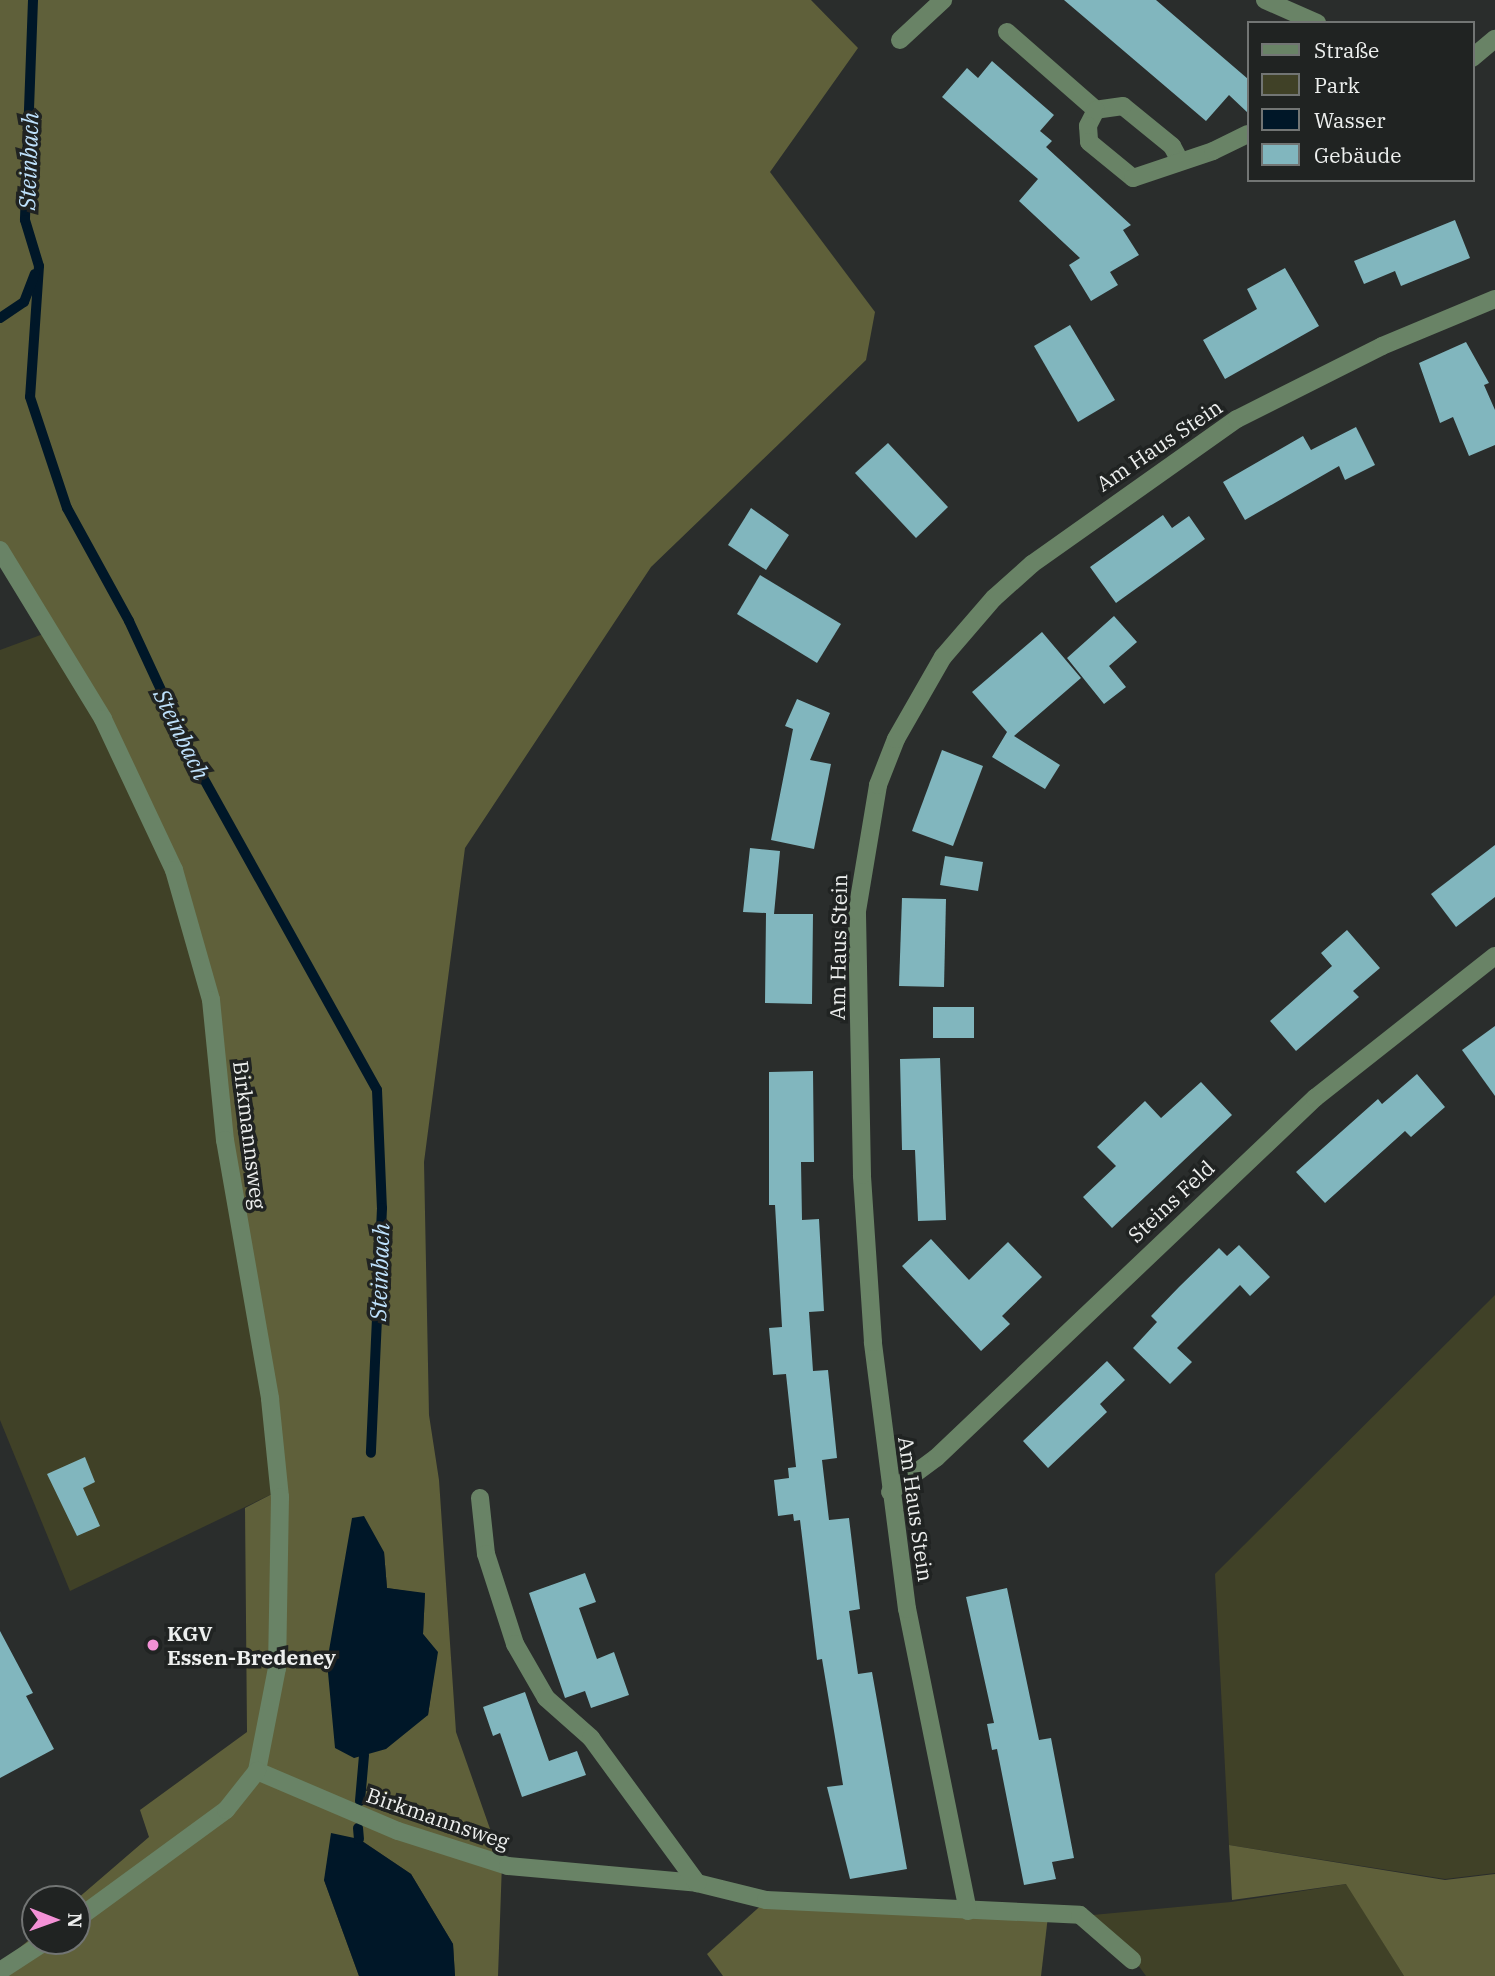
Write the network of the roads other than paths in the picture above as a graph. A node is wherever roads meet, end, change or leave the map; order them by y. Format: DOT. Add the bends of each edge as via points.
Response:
graph roads {
  1 [pos="943,0"];
  2 [pos="1265,0"];
  3 [pos="1312,21"];
  4 [pos="1007,32"];
  5 [pos="1495,39"];
  6 [pos="900,40"];
  7 [pos="1474,58"];
  8 [pos="1096,110"];
  9 [pos="1246,135"];
  10 [pos="1180,161"];
  11 [pos="1495,299"];
  12 [pos="0,551"];
  13 [pos="1495,956"];
  14 [pos="890,1492"];
  15 [pos="480,1498"];
  16 [pos="257,1771"];
  17 [pos="697,1883"];
  18 [pos="91,1909"];
  19 [pos="968,1911"];
  20 [pos="25,1955"];
  21 [pos="1132,1960"];
  22 [pos="0,1971"];
  1 -- 6 [label="street"];
  2 -- 3 [label="street"];
  4 -- 8 [label="street"];
  5 -- 7 [label="street"];
  8 -- 10 [label="street" via="1123,106 1172,146"];
  8 -- 10 [label="street" via="1088,126 1090,142 1133,178"];
  9 -- 10 [label="street"];
  11 -- 14 [label="street, Am Haus Stein" via="1382,346 1237,419 1120,496 994,598 943,657 896,739 864,844 857,911 862,1175"];
  12 -- 16 [label="street, Birkmannsweg" via="109,732 173,870 211,1000 225,1140 270,1399 280,1497 277,1668"];
  13 -- 14 [label="street, Steins Feld" via="1315,1098 936,1458"];
  14 -- 19 [label="street, Am Haus Stein" via="907,1609"];
  15 -- 17 [label="street" via="486,1554 515,1644 546,1698 591,1738"];
  16 -- 17 [label="street, Birkmannsweg" via="398,1832 508,1866"];
  16 -- 18 [label="street, Birkmannsweg" via="226,1810"];
  17 -- 19 [label="street, Birkmannsweg" via="766,1900"];
  19 -- 21 [label="street, Birkmannsweg" via="1080,1915"];
  20 -- 22 [label="street"];
}
